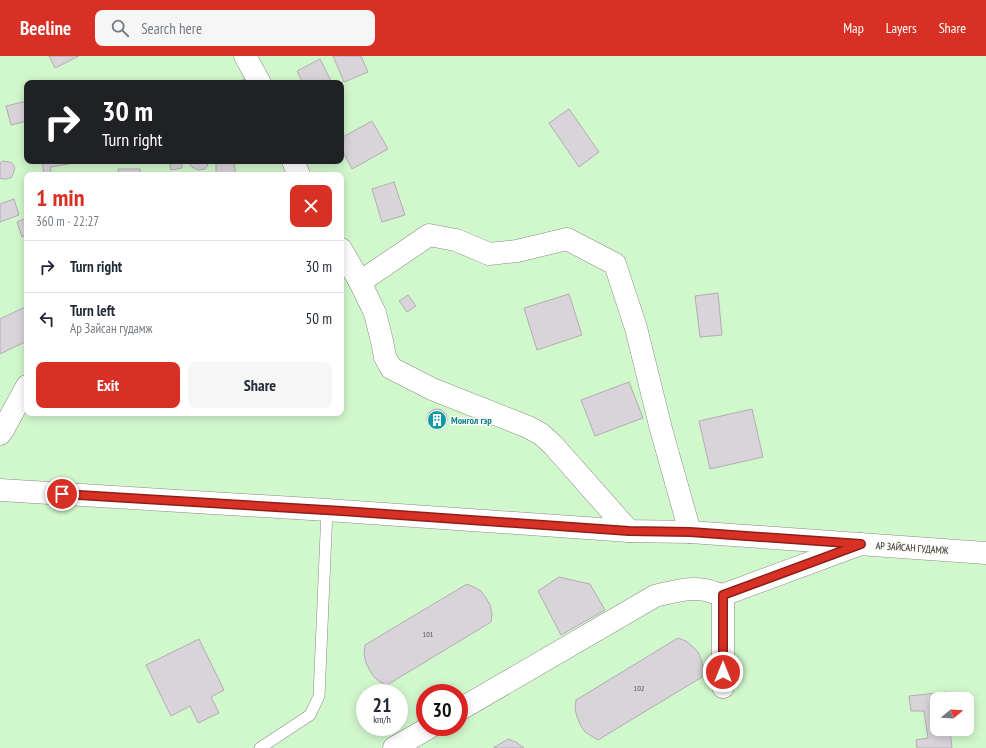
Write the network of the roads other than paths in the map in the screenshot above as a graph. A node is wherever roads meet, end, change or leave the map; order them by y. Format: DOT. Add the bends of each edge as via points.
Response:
graph roads {
  1 [pos="245,56"];
  2 [pos="258,80"];
  3 [pos="344,254"];
  4 [pos="360,282"];
  5 [pos="24,392"];
  6 [pos="0,434"];
  7 [pos="0,490"];
  8 [pos="327,510"];
  9 [pos="629,531"];
  10 [pos="690,532"];
  11 [pos="861,544"];
  12 [pos="986,554"];
  13 [pos="723,595"];
  14 [pos="723,687"];
  15 [pos="468,705"];
  16 [pos="416,735"];
  17 [pos="258,747"];
  18 [pos="394,748"];
  1 -- 2 [label="street"];
  3 -- 4 [label="street"];
  4 -- 9 [label="street" via="374,313 384,357 391,368 432,390 541,434"];
  4 -- 10 [label="street" via="429,235 456,240 489,254 567,239 615,264 636,328"];
  5 -- 6 [label="street"];
  7 -- 8 [label="street, АР ЗАЙСАН ГУДАМЖ"];
  8 -- 9 [label="street, АР ЗАЙСАН ГУДАМЖ"];
  8 -- 17 [label="lane" via="319,696 310,714"];
  9 -- 10 [label="street, АР ЗАЙСАН ГУДАМЖ"];
  10 -- 11 [label="street, АР ЗАЙСАН ГУДАМЖ"];
  11 -- 12 [label="street, АР ЗАЙСАН ГУДАМЖ"];
  11 -- 13 [label="street"];
  13 -- 14 [label="street"];
  13 -- 15 [label="street" via="692,589 655,596"];
  16 -- 18 [label="street"];
}
